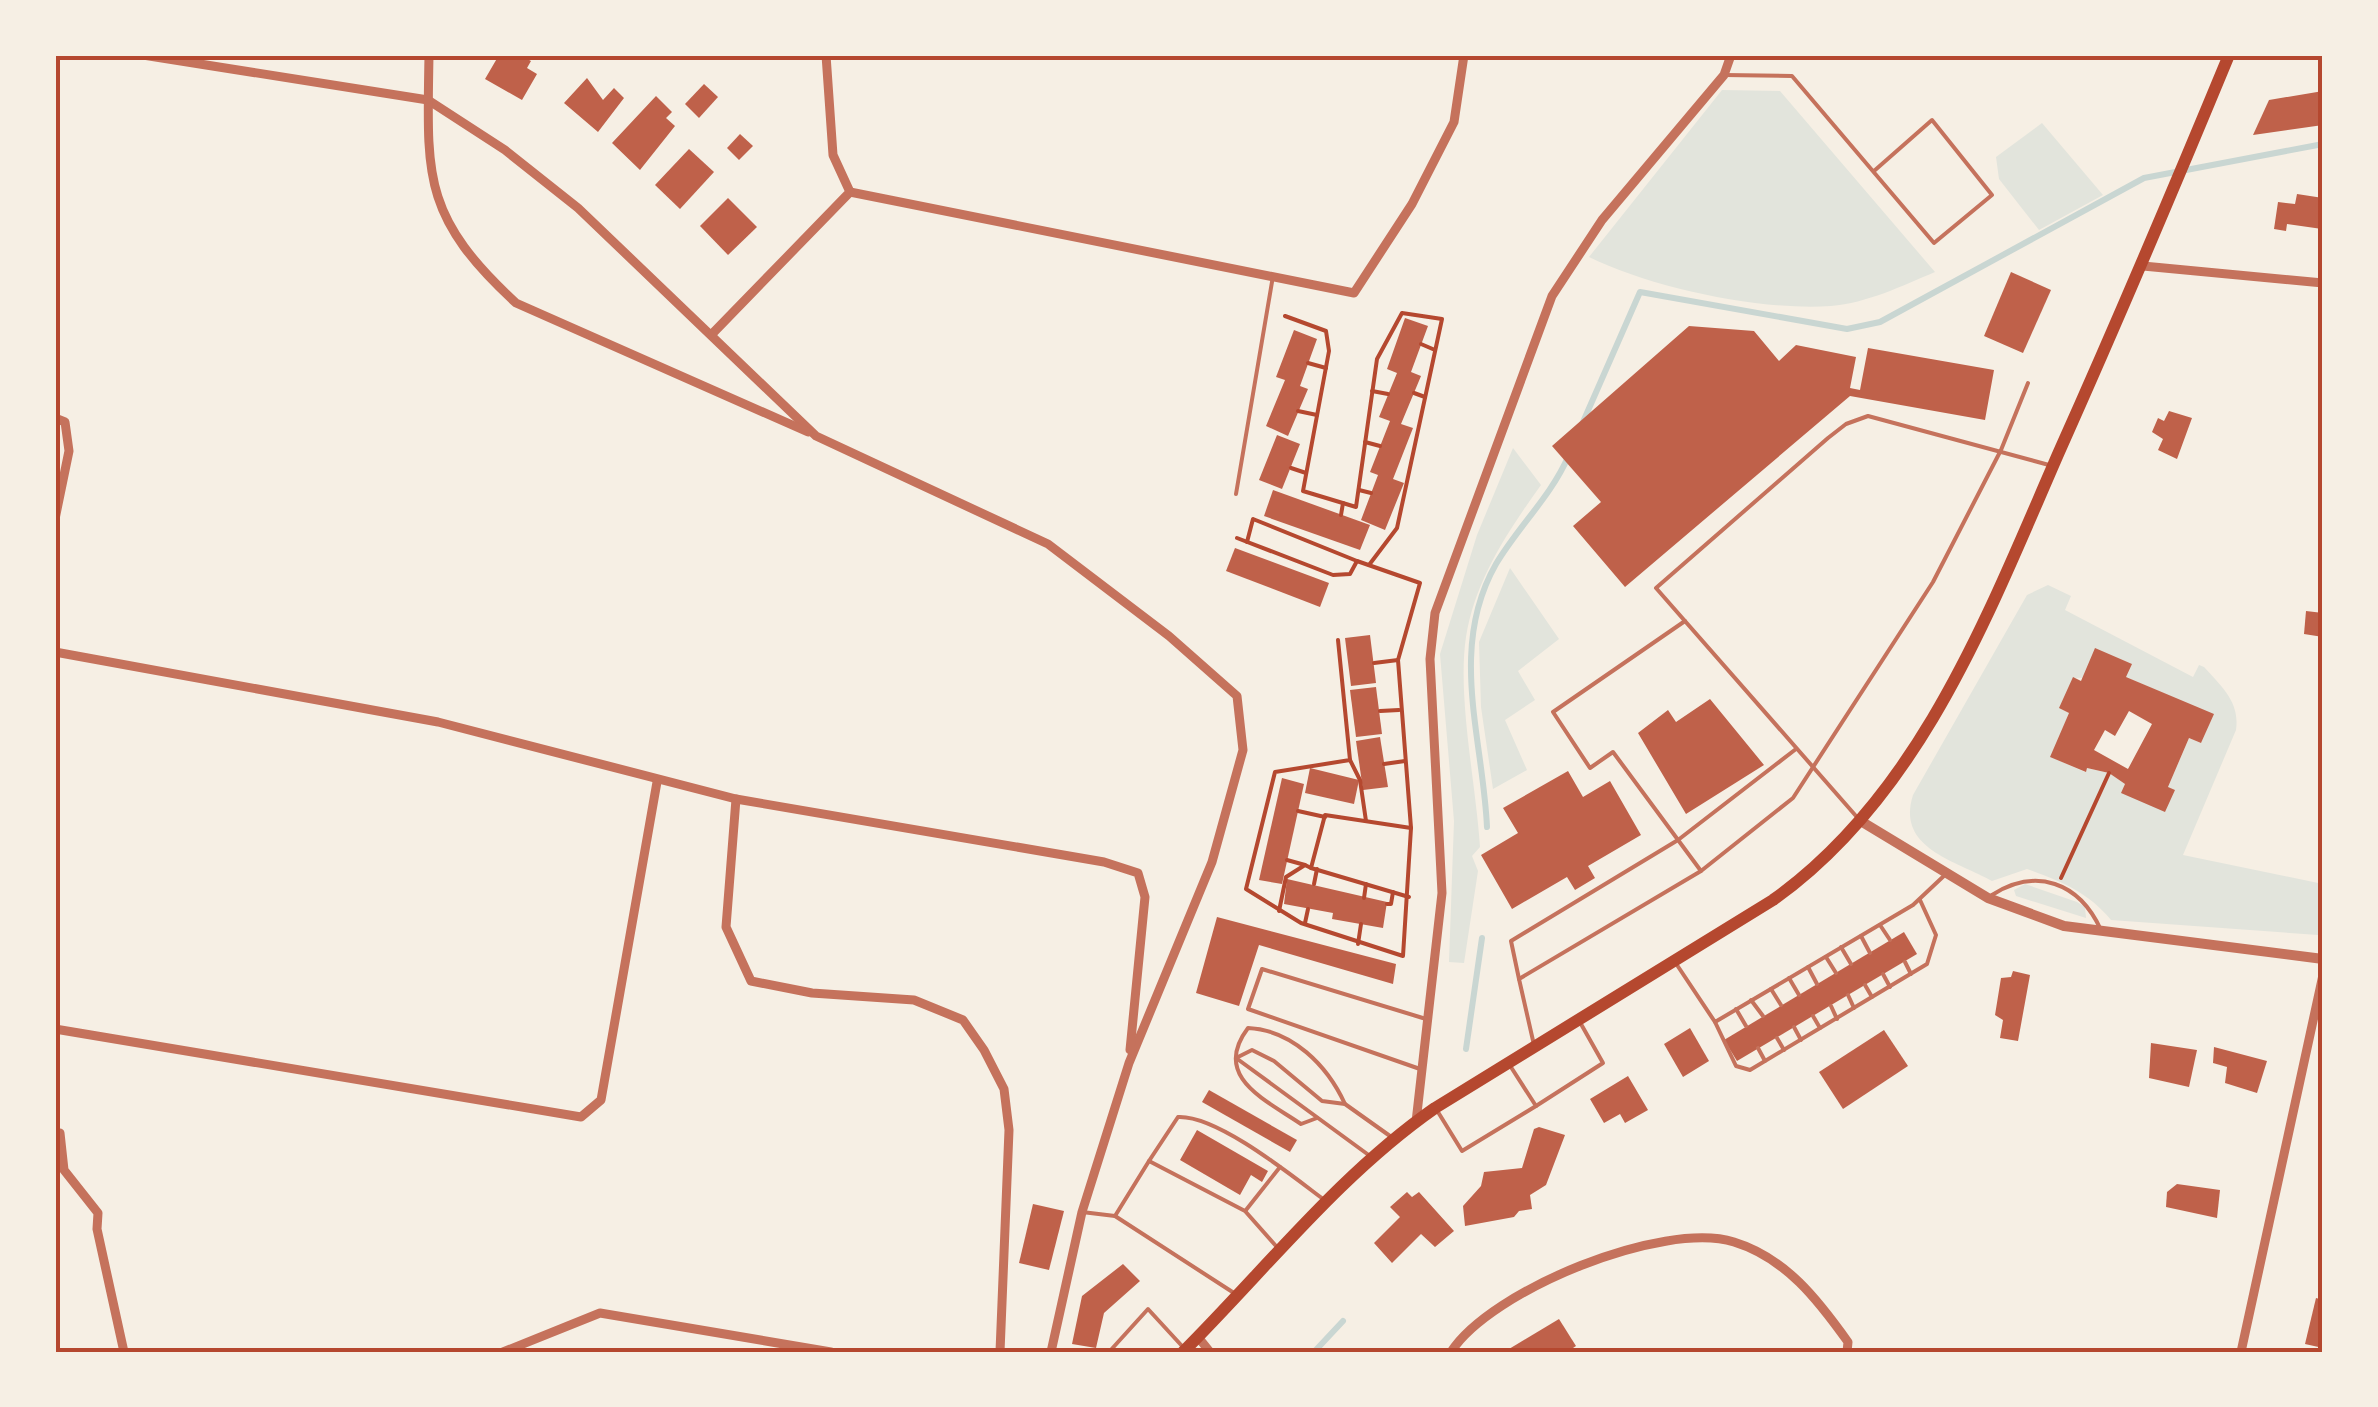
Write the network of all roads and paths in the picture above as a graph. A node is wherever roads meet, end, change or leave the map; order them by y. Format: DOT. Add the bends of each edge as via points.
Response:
graph roads {
  1 [pos="143,55"];
  2 [pos="428,55"];
  3 [pos="826,55"];
  4 [pos="1464,55"];
  5 [pos="1730,55"];
  6 [pos="2229,55"];
  7 [pos="1724,75"];
  8 [pos="428,100"];
  9 [pos="1874,171"];
  10 [pos="850,192"];
  11 [pos="2143,266"];
  12 [pos="1273,276"];
  13 [pos="2323,282"];
  14 [pos="1286,316"];
  15 [pos="713,332"];
  16 [pos="1389,338"];
  17 [pos="1398,338"];
  18 [pos="1421,344"];
  19 [pos="1435,350"];
  20 [pos="1308,363"];
  21 [pos="1326,368"];
  22 [pos="2028,383"];
  23 [pos="1372,391"];
  24 [pos="1414,393"];
  25 [pos="1388,394"];
  26 [pos="1425,397"];
  27 [pos="1298,411"];
  28 [pos="1317,414"];
  29 [pos="60,420"];
  30 [pos="816,436"];
  31 [pos="1365,442"];
  32 [pos="1380,446"];
  33 [pos="1406,447"];
  34 [pos="1415,450"];
  35 [pos="2001,450"];
  36 [pos="2053,466"];
  37 [pos="1291,468"];
  38 [pos="1306,473"];
  39 [pos="1359,490"];
  40 [pos="1302,491"];
  41 [pos="1372,493"];
  42 [pos="1236,494"];
  43 [pos="1301,501"];
  44 [pos="1343,504"];
  45 [pos="1341,514"];
  46 [pos="55,519"];
  47 [pos="1238,538"];
  48 [pos="1246,542"];
  49 [pos="1357,561"];
  50 [pos="1368,565"];
  51 [pos="1685,621"];
  52 [pos="1338,640"];
  53 [pos="55,652"];
  54 [pos="1398,660"];
  55 [pos="1374,663"];
  56 [pos="1348,666"];
  57 [pos="1341,667"];
  58 [pos="1398,710"];
  59 [pos="1380,711"];
  60 [pos="1354,716"];
  61 [pos="1346,718"];
  62 [pos="1796,749"];
  63 [pos="1350,760"];
  64 [pos="1405,762"];
  65 [pos="1384,764"];
  66 [pos="1813,766"];
  67 [pos="2109,773"];
  68 [pos="658,782"];
  69 [pos="1355,798"];
  70 [pos="736,799"];
  71 [pos="1363,800"];
  72 [pos="1298,811"];
  73 [pos="1325,817"];
  74 [pos="1860,820"];
  75 [pos="1366,821"];
  76 [pos="1411,828"];
  77 [pos="1678,840"];
  78 [pos="1288,860"];
  79 [pos="1311,867"];
  80 [pos="1700,872"];
  81 [pos="1947,873"];
  82 [pos="1314,884"];
  83 [pos="1366,884"];
  84 [pos="2057,886"];
  85 [pos="1393,892"];
  86 [pos="1409,897"];
  87 [pos="1364,898"];
  88 [pos="1988,898"];
  89 [pos="1920,900"];
  90 [pos="1386,904"];
  91 [pos="1308,908"];
  92 [pos="1279,912"];
  93 [pos="1305,924"];
  94 [pos="1361,924"];
  95 [pos="1880,924"];
  96 [pos="2103,934"];
  97 [pos="1860,936"];
  98 [pos="1890,940"];
  99 [pos="1358,944"];
  100 [pos="1841,947"];
  101 [pos="1870,953"];
  102 [pos="1826,956"];
  103 [pos="2323,959"];
  104 [pos="1674,960"];
  105 [pos="1904,962"];
  106 [pos="1851,964"];
  107 [pos="1808,967"];
  108 [pos="1836,973"];
  109 [pos="1883,974"];
  110 [pos="1911,974"];
  111 [pos="2323,975"];
  112 [pos="1789,978"];
  113 [pos="1518,979"];
  114 [pos="1817,984"];
  115 [pos="1865,986"];
  116 [pos="1890,987"];
  117 [pos="1771,989"];
  118 [pos="1799,994"];
  119 [pos="1848,995"];
  120 [pos="1872,997"];
  121 [pos="1751,1000"];
  122 [pos="1781,1006"];
  123 [pos="1830,1006"];
  124 [pos="1854,1008"];
  125 [pos="1736,1009"];
  126 [pos="1763,1016"];
  127 [pos="1813,1016"];
  128 [pos="1837,1018"];
  129 [pos="1426,1019"];
  130 [pos="1579,1020"];
  131 [pos="1715,1022"];
  132 [pos="1746,1026"];
  133 [pos="1794,1027"];
  134 [pos="55,1028"];
  135 [pos="1820,1028"];
  136 [pos="1777,1038"];
  137 [pos="1800,1040"];
  138 [pos="1535,1047"];
  139 [pos="1758,1048"];
  140 [pos="1784,1050"];
  141 [pos="1236,1058"];
  142 [pos="1765,1061"];
  143 [pos="1129,1063"];
  144 [pos="1509,1064"];
  145 [pos="1421,1069"];
  146 [pos="1345,1104"];
  147 [pos="1536,1106"];
  148 [pos="1435,1108"];
  149 [pos="1318,1118"];
  150 [pos="1416,1122"];
  151 [pos="60,1134"];
  152 [pos="1394,1139"];
  153 [pos="1372,1158"];
  154 [pos="1149,1161"];
  155 [pos="1280,1167"];
  156 [pos="1326,1202"];
  157 [pos="1245,1211"];
  158 [pos="1082,1212"];
  159 [pos="1114,1216"];
  160 [pos="1280,1250"];
  161 [pos="1238,1295"];
  162 [pos="1198,1337"];
  163 [pos="1184,1351"];
  164 [pos="124,1352"];
  165 [pos="503,1352"];
  166 [pos="831,1352"];
  167 [pos="1000,1352"];
  168 [pos="1051,1352"];
  169 [pos="1109,1352"];
  170 [pos="1210,1352"];
  171 [pos="1451,1352"];
  172 [pos="1847,1352"];
  173 [pos="2241,1352"];
  1 -- 8 [label="street"];
  2 -- 8 [label="street"];
  3 -- 10 [label="street" via="833,155"];
  4 -- 12 [label="street" via="1454,122 1412,204 1354,292"];
  5 -- 7 [label="street"];
  6 -- 11 [label="main road"];
  7 -- 9 [label="lane" via="1792,76"];
  7 -- 129 [label="street" via="1602,220 1552,296 1435,613 1430,659 1442,893"];
  8 -- 15 [label="street" via="578,208"];
  8 -- 30 [label="street" via="434,197 465,252 516,303"];
  9 -- 9 [label="lane" via="1934,243 1992,195 1932,120"];
  10 -- 12 [label="street"];
  10 -- 15 [label="street"];
  11 -- 13 [label="street"];
  11 -- 36 [label="main road"];
  12 -- 42 [label="lane"];
  14 -- 21 [label="path" via="1326,331"];
  15 -- 30 [label="street"];
  16 -- 17 [label="path"];
  16 -- 19 [label="path" via="1402,313 1442,319"];
  16 -- 23 [label="path" via="1377,359"];
  18 -- 19 [label="path"];
  19 -- 26 [label="path"];
  20 -- 21 [label="path"];
  21 -- 28 [label="path"];
  22 -- 35 [label="lane"];
  23 -- 25 [label="path"];
  23 -- 31 [label="path"];
  24 -- 26 [label="path"];
  26 -- 34 [label="path"];
  27 -- 28 [label="path"];
  28 -- 38 [label="path"];
  29 -- 46 [label="street" via="68,451"];
  30 -- 143 [label="street" via="1048,544 1237,696 1243,750 1212,862"];
  31 -- 32 [label="path"];
  31 -- 39 [label="path"];
  33 -- 34 [label="path"];
  34 -- 50 [label="path" via="1396,528"];
  35 -- 36 [label="lane"];
  35 -- 51 [label="lane" via="1868,416 1846,424 1656,588"];
  35 -- 66 [label="lane" via="1933,582"];
  36 -- 74 [label="main road" via="1939,705"];
  37 -- 38 [label="path"];
  38 -- 40 [label="path"];
  39 -- 41 [label="path"];
  39 -- 44 [label="path" via="1356,507"];
  40 -- 43 [label="path"];
  40 -- 44 [label="path"];
  44 -- 45 [label="path"];
  47 -- 48 [label="path"];
  48 -- 49 [label="path" via="1332,575 1350,574"];
  48 -- 49 [label="path" via="1254,519"];
  49 -- 50 [label="path"];
  50 -- 54 [label="path" via="1420,584"];
  51 -- 62 [label="lane"];
  51 -- 77 [label="lane" via="1553,712 1590,768 1613,752"];
  52 -- 57 [label="path"];
  53 -- 68 [label="street" via="438,722"];
  54 -- 55 [label="path"];
  54 -- 58 [label="path"];
  56 -- 57 [label="path"];
  57 -- 61 [label="path"];
  58 -- 59 [label="path"];
  58 -- 64 [label="path"];
  60 -- 61 [label="path"];
  61 -- 63 [label="path"];
  62 -- 66 [label="lane"];
  62 -- 77 [label="lane"];
  63 -- 71 [label="path"];
  63 -- 92 [label="path" via="1275,772 1246,888"];
  64 -- 65 [label="path"];
  64 -- 76 [label="path"];
  66 -- 74 [label="lane"];
  66 -- 80 [label="lane" via="1792,798"];
  67 -- 84 [label="path"];
  68 -- 70 [label="street"];
  68 -- 134 [label="street" via="601,1100 581,1117"];
  69 -- 71 [label="path"];
  70 -- 143 [label="street" via="1138,873 1145,897"];
  70 -- 167 [label="street" via="726,927 750,981 914,1000 963,1020 1004,1089 1009,1130"];
  71 -- 75 [label="path"];
  72 -- 73 [label="path"];
  73 -- 75 [label="path"];
  73 -- 79 [label="path"];
  74 -- 81 [label="street"];
  74 -- 104 [label="main road" via="1797,882"];
  75 -- 76 [label="path"];
  76 -- 86 [label="path"];
  77 -- 80 [label="lane"];
  77 -- 113 [label="lane" via="1511,941"];
  78 -- 79 [label="path"];
  79 -- 82 [label="path"];
  79 -- 83 [label="path"];
  79 -- 92 [label="path" via="1286,878"];
  80 -- 113 [label="lane"];
  81 -- 88 [label="street"];
  81 -- 89 [label="lane"];
  83 -- 85 [label="path"];
  83 -- 87 [label="path"];
  84 -- 88 [label="lane" via="2019,880"];
  84 -- 96 [label="lane" via="2085,904"];
  85 -- 86 [label="path"];
  85 -- 90 [label="path"];
  86 -- 99 [label="path" via="1403,956"];
  88 -- 96 [label="street"];
  89 -- 95 [label="lane"];
  89 -- 110 [label="lane" via="1936,935 1927,964"];
  91 -- 93 [label="path"];
  92 -- 93 [label="path"];
  93 -- 99 [label="path"];
  94 -- 99 [label="path"];
  95 -- 97 [label="lane"];
  95 -- 98 [label="lane"];
  96 -- 103 [label="street"];
  97 -- 100 [label="lane"];
  97 -- 101 [label="lane"];
  100 -- 102 [label="lane"];
  100 -- 106 [label="lane"];
  102 -- 107 [label="lane"];
  102 -- 108 [label="lane"];
  104 -- 130 [label="main road"];
  104 -- 131 [label="lane"];
  105 -- 110 [label="lane"];
  107 -- 112 [label="lane"];
  107 -- 114 [label="lane"];
  109 -- 116 [label="lane"];
  110 -- 116 [label="lane"];
  111 -- 173 [label="street"];
  112 -- 117 [label="lane"];
  112 -- 118 [label="lane"];
  113 -- 138 [label="lane"];
  115 -- 120 [label="lane"];
  116 -- 120 [label="lane"];
  117 -- 121 [label="lane"];
  117 -- 122 [label="lane"];
  119 -- 124 [label="lane"];
  120 -- 124 [label="lane"];
  121 -- 125 [label="lane"];
  121 -- 126 [label="lane"];
  123 -- 128 [label="lane"];
  124 -- 128 [label="lane"];
  125 -- 131 [label="lane"];
  125 -- 132 [label="lane"];
  127 -- 135 [label="lane"];
  128 -- 135 [label="lane"];
  129 -- 145 [label="street"];
  129 -- 145 [label="lane" via="1262,969 1248,1009"];
  130 -- 138 [label="main road"];
  130 -- 147 [label="lane" via="1603,1063"];
  131 -- 142 [label="lane" via="1736,1066 1750,1070"];
  133 -- 137 [label="lane"];
  135 -- 137 [label="lane"];
  136 -- 140 [label="lane"];
  137 -- 140 [label="lane"];
  138 -- 144 [label="main road"];
  139 -- 142 [label="lane"];
  140 -- 142 [label="lane"];
  141 -- 146 [label="lane" via="1252,1050 1322,1101"];
  141 -- 146 [label="lane" via="1248,1028 1269,1029 1305,1051 1334,1080"];
  141 -- 149 [label="lane"];
  141 -- 149 [label="lane" via="1249,1089 1301,1124"];
  143 -- 158 [label="street"];
  144 -- 147 [label="lane"];
  144 -- 148 [label="main road"];
  145 -- 150 [label="street"];
  146 -- 152 [label="lane"];
  147 -- 148 [label="lane" via="1462,1150"];
  148 -- 150 [label="main road"];
  149 -- 153 [label="lane"];
  150 -- 152 [label="main road"];
  151 -- 164 [label="street" via="64,1170 98,1213"];
  152 -- 153 [label="main road"];
  153 -- 156 [label="main road"];
  154 -- 155 [label="lane" via="1178,1117 1188,1117"];
  154 -- 157 [label="lane"];
  154 -- 159 [label="lane"];
  155 -- 156 [label="lane"];
  155 -- 157 [label="lane"];
  156 -- 160 [label="main road"];
  157 -- 160 [label="lane"];
  158 -- 159 [label="lane"];
  158 -- 168 [label="street"];
  159 -- 161 [label="lane"];
  160 -- 161 [label="main road"];
  161 -- 162 [label="main road"];
  162 -- 163 [label="main road"];
  162 -- 170 [label="street"];
  163 -- 169 [label="lane" via="1148,1308"];
  165 -- 166 [label="street" via="600,1313"];
  171 -- 172 [label="street" via="1477,1322 1535,1284 1660,1242 1719,1240 1810,1287 1848,1342"];
}
